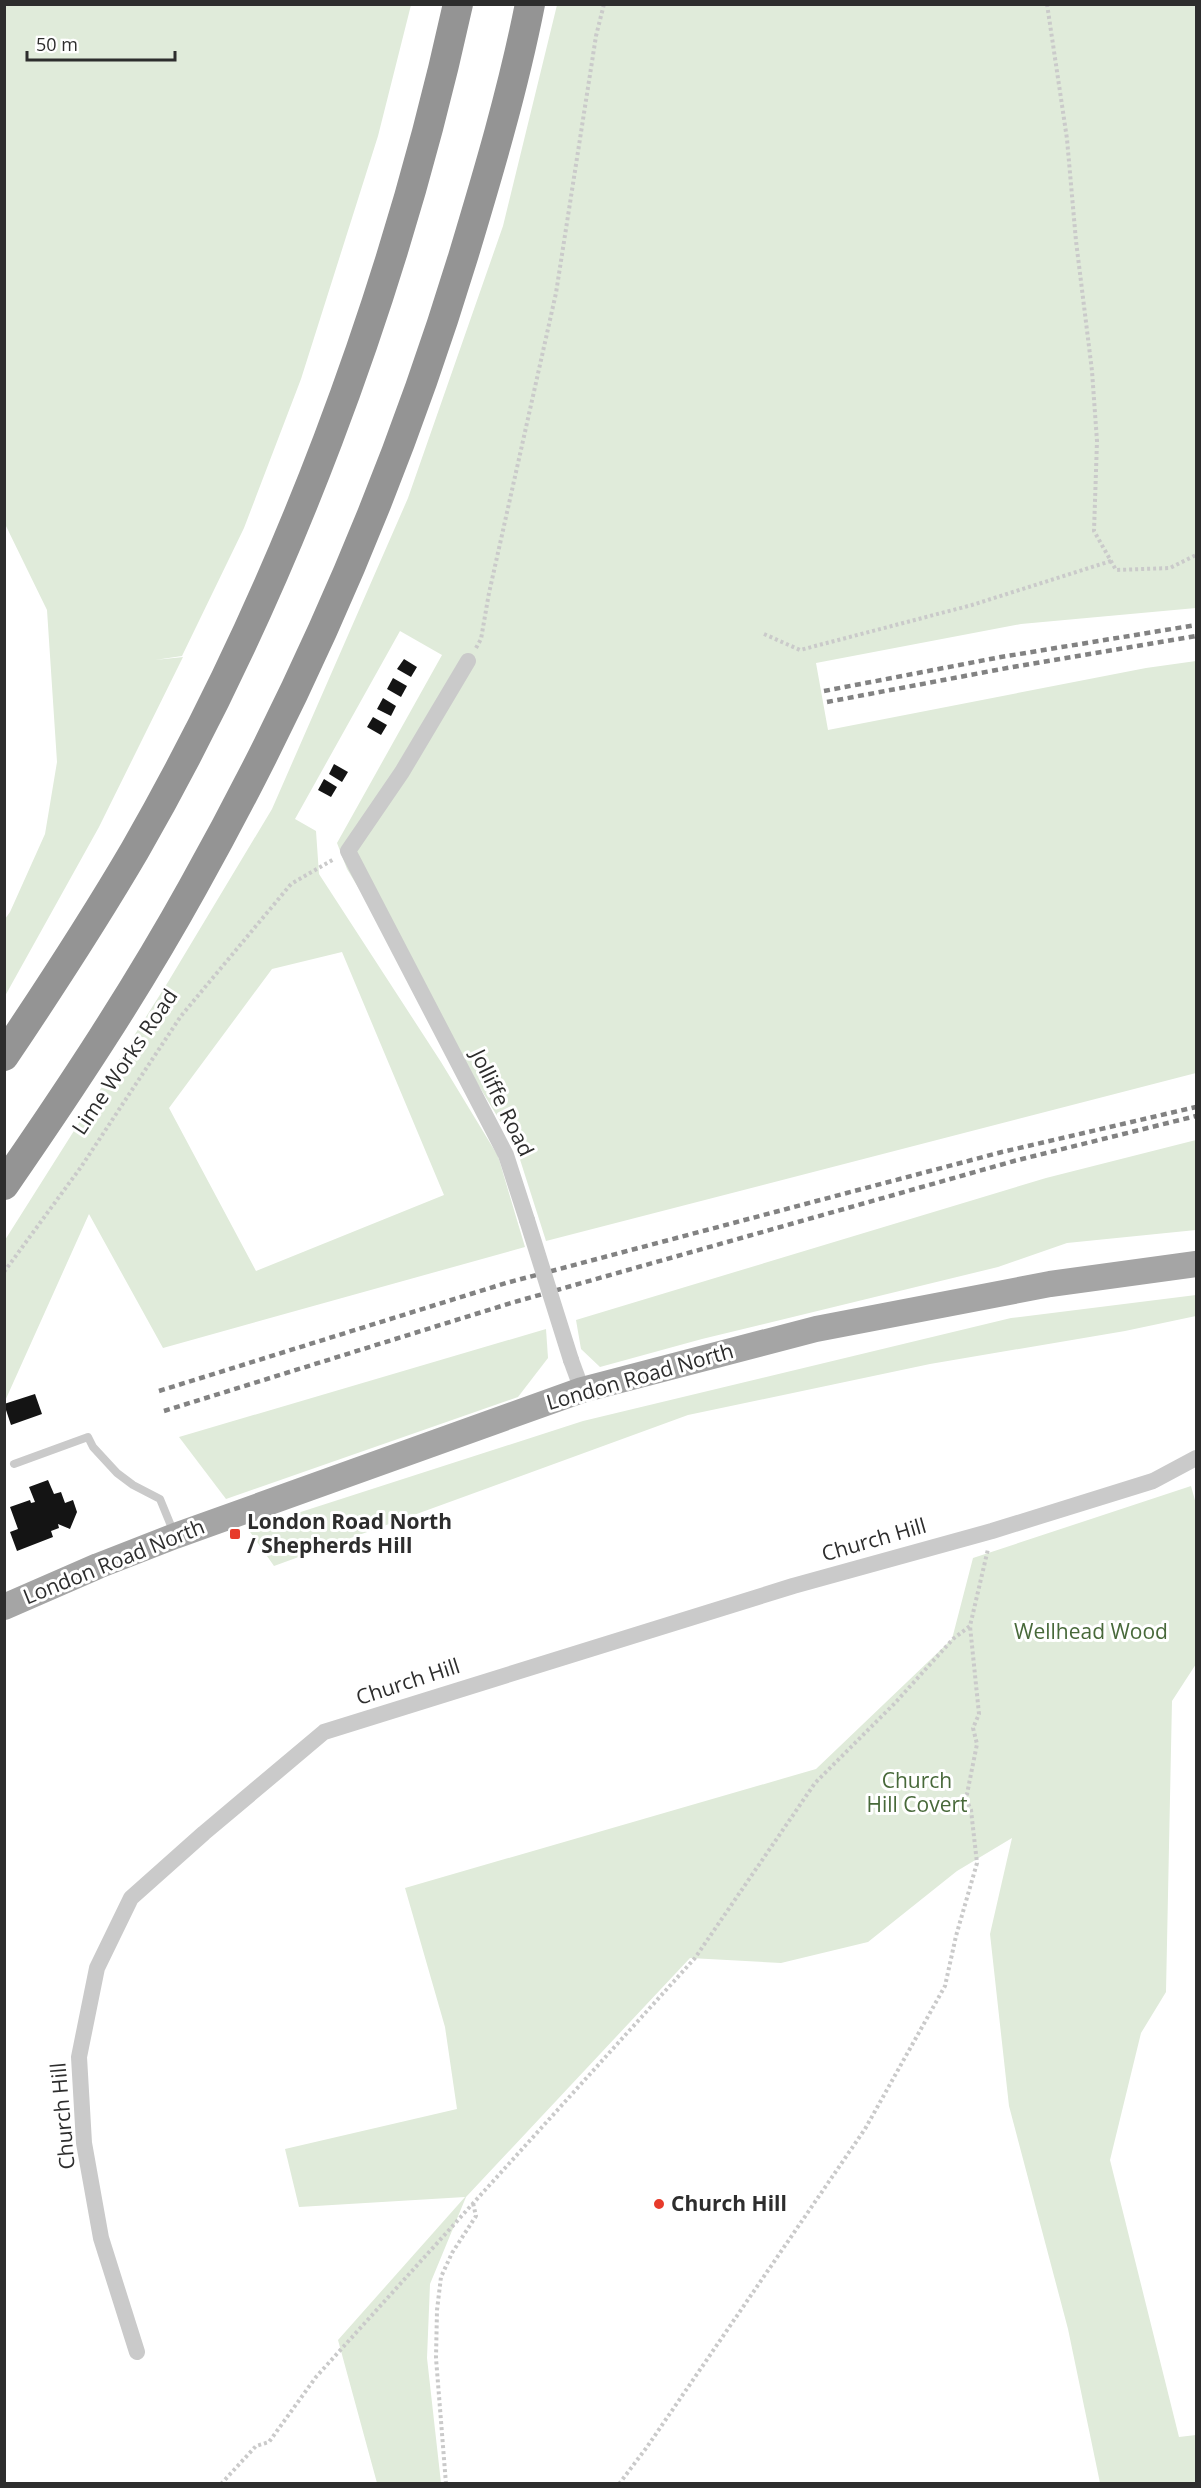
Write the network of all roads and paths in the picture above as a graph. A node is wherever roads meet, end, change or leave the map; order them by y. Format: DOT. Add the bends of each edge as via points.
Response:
graph roads {
  1 [pos="458,4"];
  2 [pos="530,4"];
  3 [pos="604,4"];
  4 [pos="1047,4"];
  5 [pos="1197,555"];
  6 [pos="1111,561"];
  7 [pos="764,634"];
  8 [pos="481,639"];
  9 [pos="468,662"];
  10 [pos="348,851"];
  11 [pos="4,1056"];
  12 [pos="4,1185"];
  13 [pos="1197,1264"];
  14 [pos="4,1272"];
  15 [pos="582,1390"];
  16 [pos="1197,1458"];
  17 [pos="14,1464"];
  18 [pos="992,1531"];
  19 [pos="175,1536"];
  20 [pos="4,1607"];
  21 [pos="970,1626"];
  22 [pos="473,2203"];
  23 [pos="137,2352"];
  24 [pos="221,2484"];
  25 [pos="446,2484"];
  26 [pos="619,2484"];
  1 -- 11 [label="highway" via="429,125 389,261 337,410 278,560 211,706 134,852"];
  2 -- 12 [label="highway" via="502,121 452,290 404,431 342,588 272,739 192,889 100,1042"];
  3 -- 8 [label="path" via="556,293"];
  4 -- 6 [label="path" via="1067,139 1092,371 1098,441 1094,531"];
  5 -- 6 [label="path" via="1170,568 1116,570"];
  6 -- 7 [label="path" via="972,605 800,650"];
  9 -- 10 [label="street" via="402,772"];
  10 -- 14 [label="path, Lime Works Road" via="291,884 181,1016 81,1167"];
  10 -- 15 [label="street, Jolliffe Road, bridge" via="506,1155"];
  13 -- 15 [label="main road, London Road North" via="1050,1284 816,1329"];
  15 -- 19 [label="main road, London Road North"];
  16 -- 18 [label="street, Church Hill" via="1153,1481"];
  17 -- 19 [label="lane" via="88,1437 117,1473 160,1499"];
  18 -- 21 [label="path"];
  18 -- 23 [label="street, Church Hill" via="793,1586 324,1732 131,1898 97,1968 79,2057 84,2143 101,2238"];
  19 -- 20 [label="main road, London Road North"];
  21 -- 22 [label="path" via="952,1639 815,1783 695,1958"];
  21 -- 26 [label="path" via="980,1714 973,1728 977,1744 966,1799 971,1810 977,1863 945,1986 865,2129"];
  22 -- 24 [label="path" via="316,2377 269,2442 256,2446"];
  22 -- 25 [label="path" via="476,2216 441,2277 436,2358"];
}
